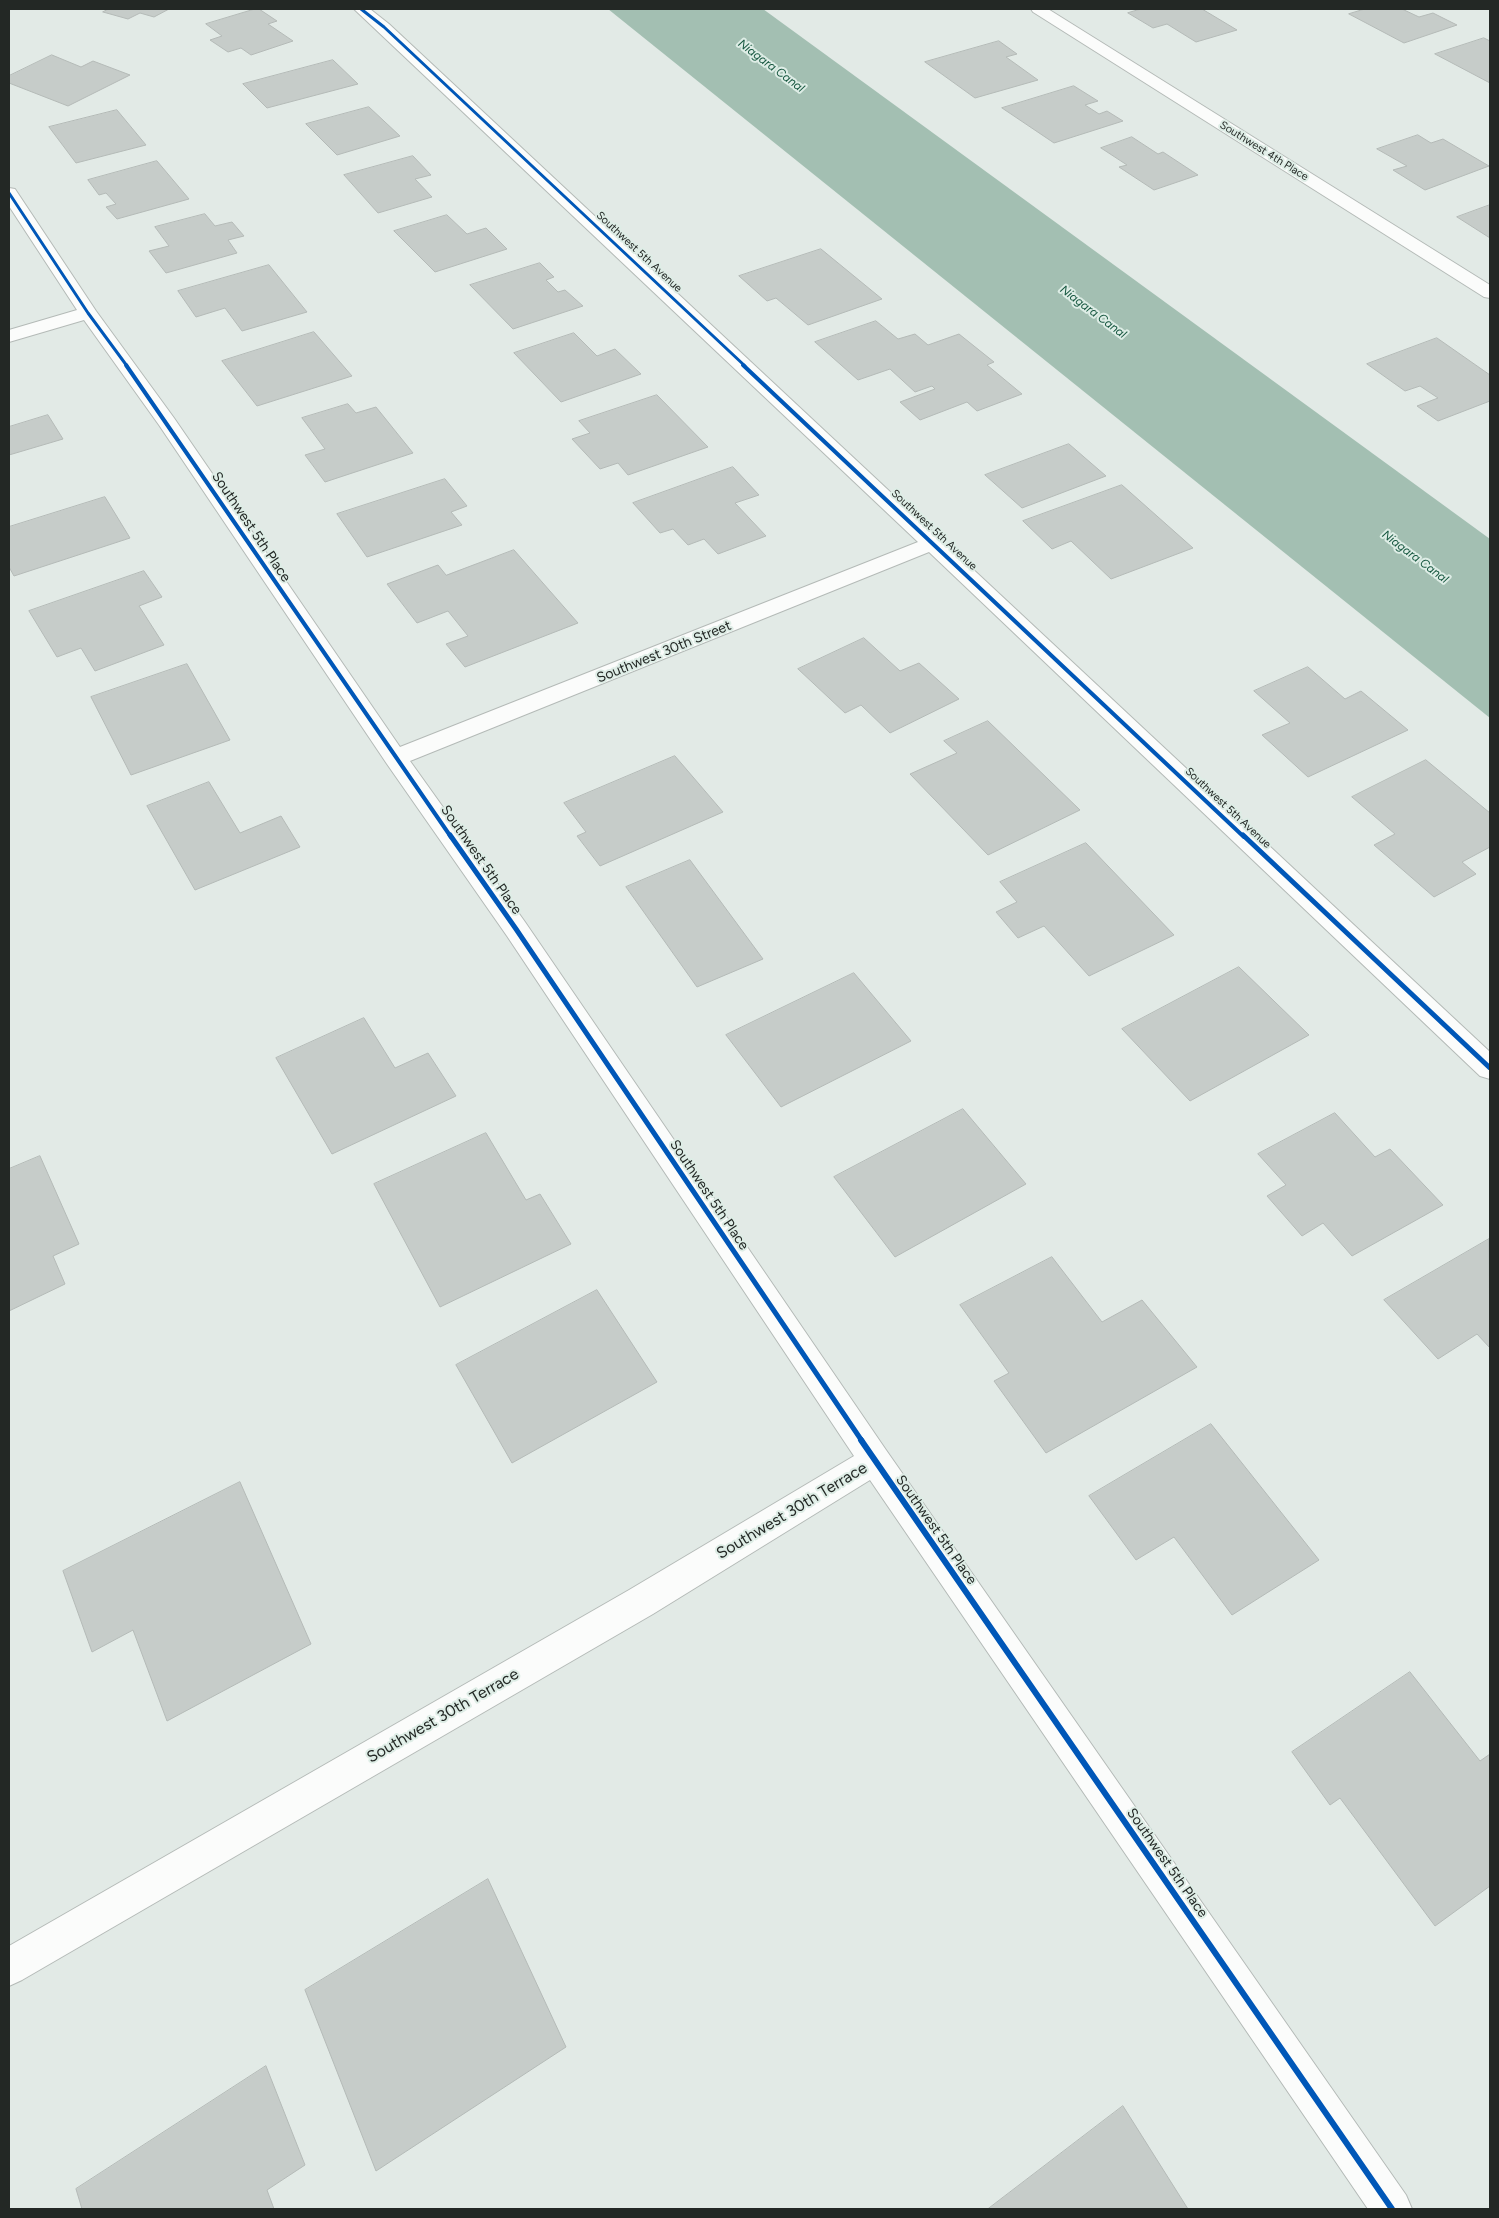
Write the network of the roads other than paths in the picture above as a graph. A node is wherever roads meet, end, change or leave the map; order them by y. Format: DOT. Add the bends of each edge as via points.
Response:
graph roads {
  1 [pos="361,9"];
  2 [pos="1038,9"];
  3 [pos="9,192"];
  4 [pos="1490,293"];
  5 [pos="88,313"];
  6 [pos="9,336"];
  7 [pos="933,543"];
  8 [pos="395,758"];
  9 [pos="1490,1068"];
  10 [pos="875,1460"];
  11 [pos="10,1963"];
  12 [pos="1392,2209"];
  1 -- 7 [label="street, Southwest 5th Avenue" via="392,33"];
  2 -- 4 [label="street, Southwest 4th Place"];
  3 -- 5 [label="street, Southwest 5th Place"];
  5 -- 6 [label="street"];
  5 -- 8 [label="street, Southwest 5th Place" via="167,422"];
  7 -- 8 [label="street, Southwest 30th Street"];
  7 -- 9 [label="street, Southwest 5th Avenue"];
  8 -- 10 [label="street, Southwest 5th Place" via="516,930"];
  10 -- 11 [label="street, Southwest 30th Terrace" via="641,1602"];
  10 -- 12 [label="street, Southwest 5th Place"];
}
